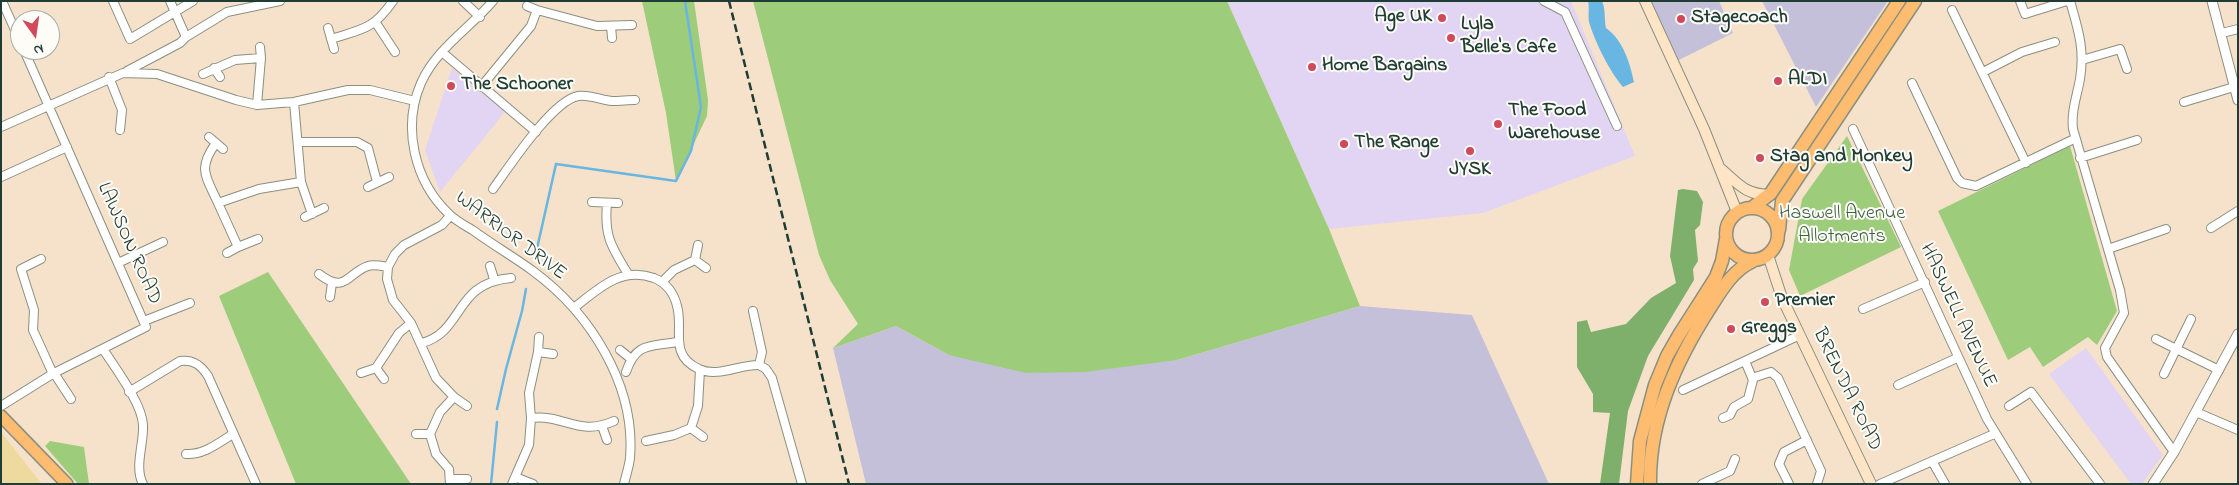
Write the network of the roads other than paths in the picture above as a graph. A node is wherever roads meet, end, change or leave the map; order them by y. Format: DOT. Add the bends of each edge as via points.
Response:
graph roads {
  1 [pos="2,1"];
  2 [pos="113,1"];
  3 [pos="170,1"];
  4 [pos="192,1"];
  5 [pos="280,1"];
  6 [pos="393,1"];
  7 [pos="462,1"];
  8 [pos="493,1"];
  9 [pos="1544,1"];
  10 [pos="1645,1"];
  11 [pos="1900,1"];
  12 [pos="1916,1"];
  13 [pos="2020,1"];
  14 [pos="2069,1"];
  15 [pos="2212,1"];
  16 [pos="269,2"];
  17 [pos="527,6"];
  18 [pos="175,10"];
  19 [pos="537,10"];
  20 [pos="1952,10"];
  21 [pos="480,17"];
  22 [pos="10,18"];
  23 [pos="376,23"];
  24 [pos="632,25"];
  25 [pos="612,26"];
  26 [pos="328,28"];
  27 [pos="2238,29"];
  28 [pos="2222,33"];
  29 [pos="186,37"];
  30 [pos="612,38"];
  31 [pos="331,39"];
  32 [pos="2055,42"];
  33 [pos="260,46"];
  34 [pos="2038,47"];
  35 [pos="334,49"];
  36 [pos="394,52"];
  37 [pos="442,52"];
  38 [pos="2042,56"];
  39 [pos="261,58"];
  40 [pos="29,60"];
  41 [pos="2082,60"];
  42 [pos="214,68"];
  43 [pos="2127,69"];
  44 [pos="1983,72"];
  45 [pos="123,73"];
  46 [pos="202,74"];
  47 [pos="109,77"];
  48 [pos="220,77"];
  49 [pos="1912,82"];
  50 [pos="481,87"];
  51 [pos="2234,87"];
  52 [pos="415,100"];
  53 [pos="635,100"];
  54 [pos="2238,100"];
  55 [pos="294,102"];
  56 [pos="2184,102"];
  57 [pos="49,105"];
  58 [pos="257,105"];
  59 [pos="1617,126"];
  60 [pos="1,127"];
  61 [pos="1853,129"];
  62 [pos="120,130"];
  63 [pos="536,132"];
  64 [pos="209,137"];
  65 [pos="2074,139"];
  66 [pos="2137,140"];
  67 [pos="299,142"];
  68 [pos="216,143"];
  69 [pos="67,147"];
  70 [pos="223,149"];
  71 [pos="2080,158"];
  72 [pos="2026,163"];
  73 [pos="1720,168"];
  74 [pos="389,176"];
  75 [pos="1,177"];
  76 [pos="301,182"];
  77 [pos="377,182"];
  78 [pos="368,186"];
  79 [pos="493,189"];
  80 [pos="1770,195"];
  81 [pos="218,202"];
  82 [pos="592,202"];
  83 [pos="607,202"];
  84 [pos="618,203"];
  85 [pos="1753,207"];
  86 [pos="324,208"];
  87 [pos="2238,210"];
  88 [pos="1737,212"];
  89 [pos="450,216"];
  90 [pos="2210,228"];
  91 [pos="2166,229"];
  92 [pos="1779,230"];
  93 [pos="258,239"];
  94 [pos="1726,240"];
  95 [pos="163,242"];
  96 [pos="698,245"];
  97 [pos="238,247"];
  98 [pos="2108,249"];
  99 [pos="227,253"];
  100 [pos="1768,255"];
  101 [pos="41,259"];
  102 [pos="695,260"];
  103 [pos="1753,261"];
  104 [pos="118,263"];
  105 [pos="490,266"];
  106 [pos="388,267"];
  107 [pos="706,268"];
  108 [pos="319,274"];
  109 [pos="628,274"];
  110 [pos="511,278"];
  111 [pos="494,279"];
  112 [pos="662,281"];
  113 [pos="1925,282"];
  114 [pos="332,283"];
  115 [pos="330,297"];
  116 [pos="190,303"];
  117 [pos="574,308"];
  118 [pos="1863,308"];
  119 [pos="753,311"];
  120 [pos="2191,319"];
  121 [pos="144,321"];
  122 [pos="412,323"];
  123 [pos="2238,334"];
  124 [pos="1800,335"];
  125 [pos="539,337"];
  126 [pos="2156,339"];
  127 [pos="678,342"];
  128 [pos="422,343"];
  129 [pos="2176,348"];
  130 [pos="103,349"];
  131 [pos="620,350"];
  132 [pos="538,352"];
  133 [pos="553,354"];
  134 [pos="630,358"];
  135 [pos="1957,358"];
  136 [pos="1745,361"];
  137 [pos="759,365"];
  138 [pos="376,368"];
  139 [pos="700,370"];
  140 [pos="2218,370"];
  141 [pos="626,372"];
  142 [pos="361,373"];
  143 [pos="54,374"];
  144 [pos="2164,374"];
  145 [pos="384,379"];
  146 [pos="1753,379"];
  147 [pos="1898,384"];
  148 [pos="1683,390"];
  149 [pos="129,392"];
  150 [pos="454,398"];
  151 [pos="70,399"];
  152 [pos="1,406"];
  153 [pos="467,406"];
  154 [pos="2009,406"];
  155 [pos="2196,412"];
  156 [pos="1,416"];
  157 [pos="531,418"];
  158 [pos="1723,418"];
  159 [pos="614,421"];
  160 [pos="602,426"];
  161 [pos="691,428"];
  162 [pos="2238,430"];
  163 [pos="233,434"];
  164 [pos="416,434"];
  165 [pos="430,434"];
  166 [pos="1994,434"];
  167 [pos="703,437"];
  168 [pos="608,440"];
  169 [pos="1807,440"];
  170 [pos="646,441"];
  171 [pos="2174,452"];
  172 [pos="186,454"];
  173 [pos="1734,459"];
  174 [pos="1932,461"];
  175 [pos="467,479"];
  176 [pos="514,480"];
  177 [pos="451,481"];
  178 [pos="1699,482"];
  179 [pos="67,484"];
  180 [pos="144,484"];
  181 [pos="256,484"];
  182 [pos="533,484"];
  183 [pos="624,484"];
  184 [pos="802,484"];
  185 [pos="1637,484"];
  186 [pos="1650,484"];
  187 [pos="1788,484"];
  188 [pos="1817,484"];
  189 [pos="1871,484"];
  190 [pos="1880,484"];
  191 [pos="1945,484"];
  192 [pos="2027,484"];
  193 [pos="2100,484"];
  194 [pos="2153,484"];
  1 -- 22 [label="street"];
  2 -- 18 [label="street" via="130,39"];
  3 -- 18 [label="street"];
  4 -- 18 [label="street"];
  5 -- 16 [label="street"];
  6 -- 23 [label="street"];
  7 -- 21 [label="street"];
  8 -- 21 [label="street, WARRIOR DRIVE"];
  9 -- 59 [label="street" via="1565,12"];
  10 -- 73 [label="main road"];
  11 -- 80 [label="highway"];
  12 -- 92 [label="highway" via="1782,201"];
  13 -- 14 [label="street" via="2025,14"];
  14 -- 41 [label="street" via="2082,42"];
  15 -- 28 [label="street"];
  16 -- 29 [label="street" via="228,12"];
  17 -- 19 [label="street"];
  18 -- 29 [label="street"];
  19 -- 25 [label="street" via="588,25"];
  19 -- 50 [label="street" via="531,26"];
  20 -- 44 [label="street"];
  21 -- 37 [label="street, WARRIOR DRIVE"];
  23 -- 31 [label="street"];
  23 -- 36 [label="street"];
  24 -- 25 [label="street"];
  25 -- 30 [label="street"];
  26 -- 31 [label="street"];
  27 -- 28 [label="street"];
  28 -- 51 [label="street"];
  29 -- 45 [label="street"];
  31 -- 35 [label="street"];
  32 -- 34 [label="street"];
  33 -- 39 [label="street"];
  34 -- 38 [label="street"];
  34 -- 44 [label="street"];
  37 -- 50 [label="street"];
  37 -- 52 [label="street, WARRIOR DRIVE" via="422,82"];
  39 -- 42 [label="street" via="235,60"];
  39 -- 58 [label="street"];
  40 -- 57 [label="street, LAWSON ROAD"];
  41 -- 43 [label="street" via="2120,49"];
  41 -- 65 [label="street" via="2072,117"];
  42 -- 46 [label="street"];
  42 -- 48 [label="street"];
  44 -- 72 [label="street"];
  45 -- 47 [label="street"];
  45 -- 58 [label="street" via="157,74"];
  47 -- 57 [label="street"];
  47 -- 62 [label="street" via="122,110"];
  49 -- 72 [label="street" via="1962,183 1976,186"];
  50 -- 63 [label="street"];
  51 -- 54 [label="street"];
  51 -- 56 [label="street"];
  52 -- 55 [label="street" via="370,90 348,90"];
  52 -- 89 [label="street, WARRIOR DRIVE" via="412,141 417,164 426,186"];
  53 -- 63 [label="street" via="613,101 579,96 558,108"];
  55 -- 58 [label="street"];
  55 -- 67 [label="street"];
  57 -- 60 [label="street"];
  57 -- 69 [label="street, LAWSON ROAD"];
  61 -- 113 [label="street, HASWELL AVENUE"];
  63 -- 79 [label="street"];
  64 -- 68 [label="street"];
  65 -- 71 [label="street"];
  65 -- 72 [label="street"];
  66 -- 71 [label="street"];
  67 -- 76 [label="street"];
  67 -- 77 [label="street" via="357,142 364,145 368,148"];
  68 -- 70 [label="street"];
  68 -- 81 [label="street" via="204,166"];
  69 -- 75 [label="street"];
  69 -- 104 [label="street, LAWSON ROAD"];
  71 -- 98 [label="street"];
  73 -- 80 [label="main road" via="1750,193"];
  73 -- 88 [label="main road"];
  74 -- 77 [label="street"];
  76 -- 81 [label="street" via="259,189"];
  76 -- 86 [label="street" via="309,215"];
  77 -- 78 [label="street"];
  80 -- 85 [label="highway"];
  81 -- 97 [label="street"];
  82 -- 83 [label="street"];
  83 -- 84 [label="street"];
  83 -- 109 [label="street" via="606,232"];
  85 -- 88 [label="highway"];
  85 -- 92 [label="highway" via="1770,214"];
  87 -- 90 [label="street"];
  88 -- 94 [label="highway" via="1727,224"];
  89 -- 106 [label="street" via="433,231 404,245"];
  89 -- 117 [label="street, WARRIOR DRIVE" via="534,272"];
  91 -- 98 [label="street"];
  92 -- 100 [label="highway" via="1776,245"];
  93 -- 97 [label="street"];
  94 -- 103 [label="highway" via="1736,255"];
  94 -- 185 [label="highway" via="1716,277 1678,335 1656,385 1640,441"];
  95 -- 104 [label="street"];
  96 -- 102 [label="street"];
  97 -- 99 [label="street"];
  98 -- 171 [label="street" via="2124,313 2105,348 2107,357"];
  100 -- 103 [label="highway"];
  100 -- 124 [label="main road, BRENDA ROAD" via="1776,283"];
  101 -- 143 [label="street" via="21,269 34,310 33,330"];
  102 -- 107 [label="street"];
  102 -- 112 [label="street" via="674,270"];
  103 -- 186 [label="highway" via="1742,266 1727,282 1680,358 1660,412"];
  104 -- 121 [label="street, LAWSON ROAD"];
  105 -- 111 [label="street"];
  106 -- 114 [label="street" via="368,266 352,278"];
  106 -- 122 [label="street" via="389,294"];
  108 -- 114 [label="street"];
  109 -- 112 [label="street"];
  109 -- 117 [label="street" via="607,283"];
  110 -- 111 [label="street"];
  111 -- 128 [label="street" via="464,300 440,335"];
  112 -- 127 [label="street" via="678,307"];
  113 -- 118 [label="street"];
  113 -- 135 [label="street, HASWELL AVENUE"];
  114 -- 115 [label="street"];
  116 -- 121 [label="street"];
  117 -- 183 [label="street, WARRIOR DRIVE" via="611,364 628,415 630,460"];
  119 -- 137 [label="street" via="762,352"];
  120 -- 129 [label="street"];
  121 -- 130 [label="street, LAWSON ROAD" via="146,326"];
  122 -- 128 [label="street"];
  122 -- 138 [label="street" via="399,332"];
  123 -- 140 [label="street"];
  124 -- 136 [label="street"];
  124 -- 189 [label="main road, BRENDA ROAD"];
  125 -- 132 [label="street"];
  126 -- 129 [label="street"];
  127 -- 134 [label="street" via="649,346"];
  127 -- 139 [label="street" via="684,356"];
  128 -- 150 [label="street" via="436,378"];
  129 -- 140 [label="street"];
  129 -- 144 [label="street"];
  130 -- 143 [label="street, LAWSON ROAD"];
  130 -- 149 [label="street"];
  131 -- 134 [label="street"];
  132 -- 133 [label="street"];
  132 -- 157 [label="street" via="529,392"];
  134 -- 141 [label="street"];
  135 -- 147 [label="street"];
  135 -- 166 [label="street, HASWELL AVENUE"];
  136 -- 146 [label="street"];
  136 -- 148 [label="street"];
  137 -- 139 [label="street"];
  137 -- 184 [label="street" via="772,378"];
  138 -- 142 [label="street"];
  138 -- 145 [label="street"];
  139 -- 161 [label="street" via="698,406"];
  140 -- 155 [label="street"];
  143 -- 151 [label="street"];
  143 -- 152 [label="street, LAWSON ROAD"];
  146 -- 158 [label="street" via="1748,399"];
  146 -- 169 [label="street" via="1767,372 1776,374"];
  149 -- 163 [label="street" via="180,361 196,363 208,376"];
  149 -- 180 [label="street" via="144,424 140,472"];
  150 -- 153 [label="street"];
  150 -- 165 [label="street" via="440,412"];
  154 -- 193 [label="street" via="2031,392"];
  155 -- 162 [label="street"];
  155 -- 171 [label="street"];
  156 -- 179 [label="main road"];
  157 -- 160 [label="street" via="550,417 574,426"];
  157 -- 176 [label="street" via="529,446"];
  159 -- 160 [label="street"];
  160 -- 168 [label="street"];
  161 -- 167 [label="street"];
  161 -- 170 [label="street"];
  163 -- 172 [label="street" via="196,455"];
  163 -- 181 [label="street"];
  164 -- 165 [label="street"];
  165 -- 177 [label="street" via="436,454 449,469"];
  166 -- 174 [label="street"];
  166 -- 192 [label="street, HASWELL AVENUE"];
  169 -- 187 [label="street" via="1784,452 1779,464"];
  169 -- 188 [label="street" via="1822,471"];
  171 -- 194 [label="street"];
  173 -- 178 [label="street" via="1730,471"];
  174 -- 190 [label="street"];
  174 -- 191 [label="street"];
  175 -- 177 [label="street"];
  176 -- 182 [label="street"];
}
